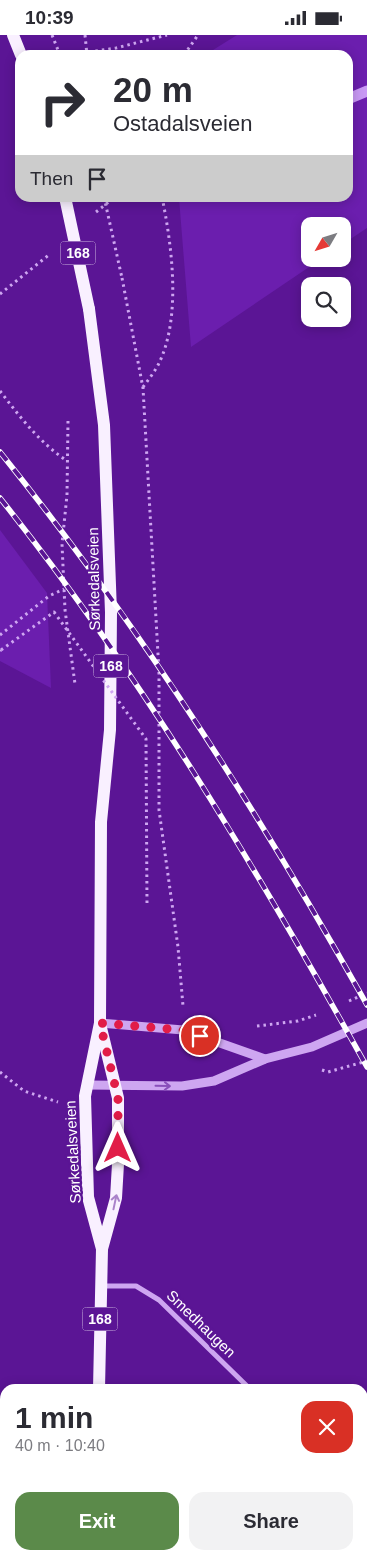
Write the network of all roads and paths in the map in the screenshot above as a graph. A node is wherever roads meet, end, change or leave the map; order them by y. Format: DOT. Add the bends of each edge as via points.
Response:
graph roads {
  1 [pos="13,35"];
  2 [pos="52,35"];
  3 [pos="85,35"];
  4 [pos="167,35"];
  5 [pos="198,35"];
  6 [pos="19,50"];
  7 [pos="58,50"];
  8 [pos="88,50"];
  9 [pos="105,50"];
  10 [pos="186,50"];
  11 [pos="66,202"];
  12 [pos="105,202"];
  13 [pos="163,202"];
  14 [pos="143,388"];
  15 [pos="0,391"];
  16 [pos="68,421"];
  17 [pos="67,461"];
  18 [pos="64,589"];
  19 [pos="0,635"];
  20 [pos="0,651"];
  21 [pos="75,684"];
  22 [pos="147,904"];
  23 [pos="367,993"];
  24 [pos="343,1004"];
  25 [pos="183,1011"];
  26 [pos="319,1015"];
  27 [pos="100,1023"];
  28 [pos="367,1023"];
  29 [pos="256,1026"];
  30 [pos="266,1059"];
  31 [pos="367,1061"];
  32 [pos="321,1070"];
  33 [pos="0,1072"];
  34 [pos="87,1085"];
  35 [pos="114,1085"];
  36 [pos="65,1105"];
  37 [pos="102,1249"];
  38 [pos="101,1286"];
  39 [pos="99,1384"];
  40 [pos="245,1384"];
  1 -- 6 [label="main road"];
  2 -- 7 [label="path"];
  3 -- 8 [label="path"];
  4 -- 9 [label="path"];
  5 -- 10 [label="path"];
  11 -- 27 [label="main road, Sørkedalsveien / 168, bridge" via="89,309 104,425 111,612 110,730 101,822"];
  12 -- 14 [label="path, bridge"];
  13 -- 14 [label="path" via="170,237 172,291 169,328 160,361"];
  14 -- 25 [label="path" via="159,672 160,810"];
  15 -- 17 [label="path" via="28,427"];
  16 -- 17 [label="path"];
  17 -- 18 [label="path" via="62,543"];
  18 -- 19 [label="path" via="48,596"];
  18 -- 21 [label="path"];
  20 -- 22 [label="path, bridge" via="54,612 146,739"];
  23 -- 24 [label="path"];
  26 -- 29 [label="path"];
  27 -- 30 [label="street" via="182,1030"];
  27 -- 34 [label="main road, Sørkedalsveien / 168"];
  27 -- 35 [label="main road, Sørkedalsveien / 168"];
  28 -- 30 [label="street" via="312,1047"];
  35 -- 30 [label="street, one-way" via="182,1086 214,1081"];
  31 -- 32 [label="path" via="328,1072"];
  33 -- 36 [label="path" via="24,1091"];
  34 -- 35 [label="street"];
  34 -- 37 [label="main road, Sørkedalsveien / 168" via="88,1197"];
  37 -- 35 [label="main road, Sørkedalsveien / 168, one-way" via="116,1198 118,1098"];
  37 -- 38 [label="main road, Sørkedalsveien / 168"];
  38 -- 39 [label="main road, Sørkedalsveien / 168"];
  38 -- 40 [label="street, Smedhaugen" via="136,1286 159,1299"];
}
